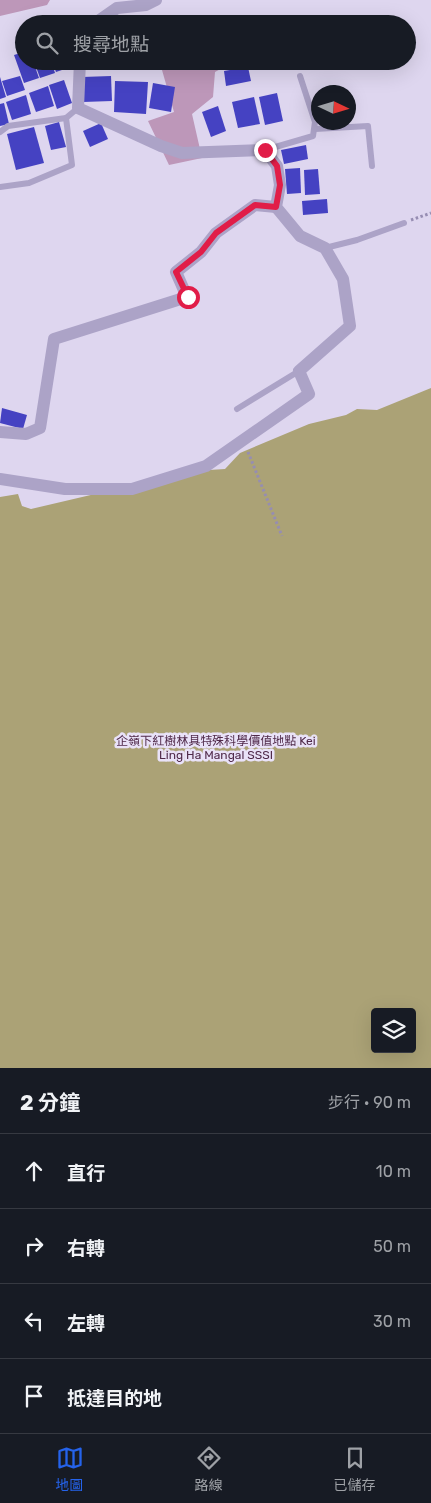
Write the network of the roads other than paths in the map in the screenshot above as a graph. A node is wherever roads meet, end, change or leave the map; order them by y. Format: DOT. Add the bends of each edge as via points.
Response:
graph roads {
  1 [pos="156,0"];
  2 [pos="107,15"];
  3 [pos="80,70"];
  4 [pos="300,76"];
  5 [pos="78,108"];
  6 [pos="311,110"];
  7 [pos="66,118"];
  8 [pos="356,126"];
  9 [pos="314,130"];
  10 [pos="0,132"];
  11 [pos="265,150"];
  12 [pos="372,166"];
  13 [pos="0,187"];
  14 [pos="276,207"];
  15 [pos="404,223"];
  16 [pos="325,248"];
  17 [pos="300,371"];
  18 [pos="237,409"];
  19 [pos="0,432"];
  20 [pos="0,479"];
  1 -- 2 [label="street" via="146,5 117,8"];
  3 -- 5 [label="street"];
  4 -- 6 [label="lane"];
  5 -- 7 [label="lane"];
  5 -- 11 [label="street" via="182,153"];
  7 -- 10 [label="lane" via="8,126"];
  7 -- 13 [label="lane" via="72,165 29,183"];
  8 -- 12 [label="lane" via="368,126"];
  9 -- 11 [label="lane" via="313,136"];
  11 -- 14 [label="street" via="277,166 280,185"];
  14 -- 16 [label="street" via="300,236"];
  14 -- 19 [label="street" via="255,205 216,233 201,252 176,272 188,297 54,339 40,428 26,434"];
  15 -- 16 [label="lane"];
  16 -- 17 [label="street" via="343,279 350,326"];
  17 -- 18 [label="lane"];
  17 -- 20 [label="street" via="309,394 206,466 132,489 65,489"];
}
